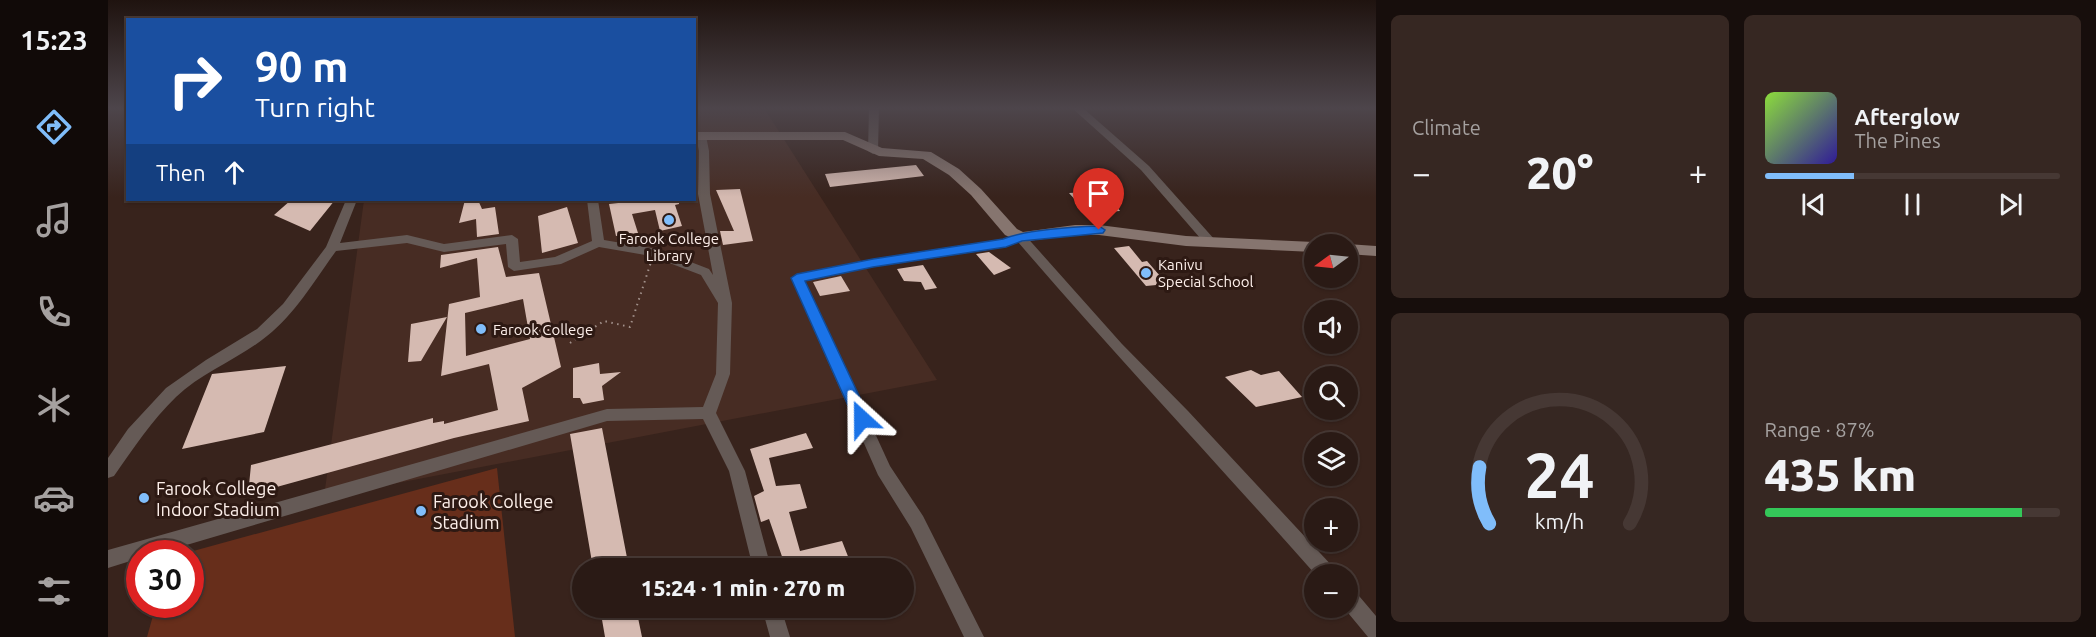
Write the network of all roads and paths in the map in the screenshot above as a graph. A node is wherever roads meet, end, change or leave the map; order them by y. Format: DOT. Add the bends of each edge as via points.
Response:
graph roads {
  1 [pos="699,138"];
  2 [pos="848,138"];
  3 [pos="873,138"];
  4 [pos="1110,138"];
  5 [pos="873,151"];
  6 [pos="351,201"];
  7 [pos="593,201"];
  8 [pos="1020,237"];
  9 [pos="598,243"];
  10 [pos="1211,243"];
  11 [pos="1304,247"];
  12 [pos="332,249"];
  13 [pos="1358,250"];
  14 [pos="1376,251"];
  15 [pos="653,252"];
  16 [pos="725,303"];
  17 [pos="570,343"];
  18 [pos="708,413"];
  19 [pos="108,471"];
  20 [pos="759,558"];
  21 [pos="108,559"];
  22 [pos="1318,564"];
  23 [pos="1358,610"];
  24 [pos="775,618"];
  25 [pos="1376,631"];
  26 [pos="780,637"];
  27 [pos="974,637"];
  1 -- 16 [label="street" via="704,151 704,194"];
  2 -- 5 [label="main road"];
  3 -- 5 [label="street"];
  4 -- 10 [label="street" via="1144,168"];
  5 -- 8 [label="main road" via="918,153 935,159 976,192"];
  6 -- 12 [label="street"];
  7 -- 9 [label="street"];
  8 -- 10 [label="main road" via="1099,230"];
  8 -- 22 [label="street" via="1117,348"];
  8 -- 27 [label="street" via="1006,243 797,278 873,431 884,470 917,522"];
  9 -- 12 [label="street" via="557,261 514,267 512,239 444,248 408,239"];
  9 -- 15 [label="street"];
  10 -- 11 [label="main road"];
  12 -- 19 [label="street" via="288,307 262,333 171,392"];
  13 -- 14 [label="main road"];
  15 -- 16 [label="street" via="705,272"];
  15 -- 17 [label="path" via="630,327 604,321"];
  16 -- 18 [label="street" via="723,374"];
  18 -- 20 [label="street" via="737,471"];
  18 -- 21 [label="street" via="607,416"];
  23 -- 25 [label="street"];
  24 -- 26 [label="street"];
}
